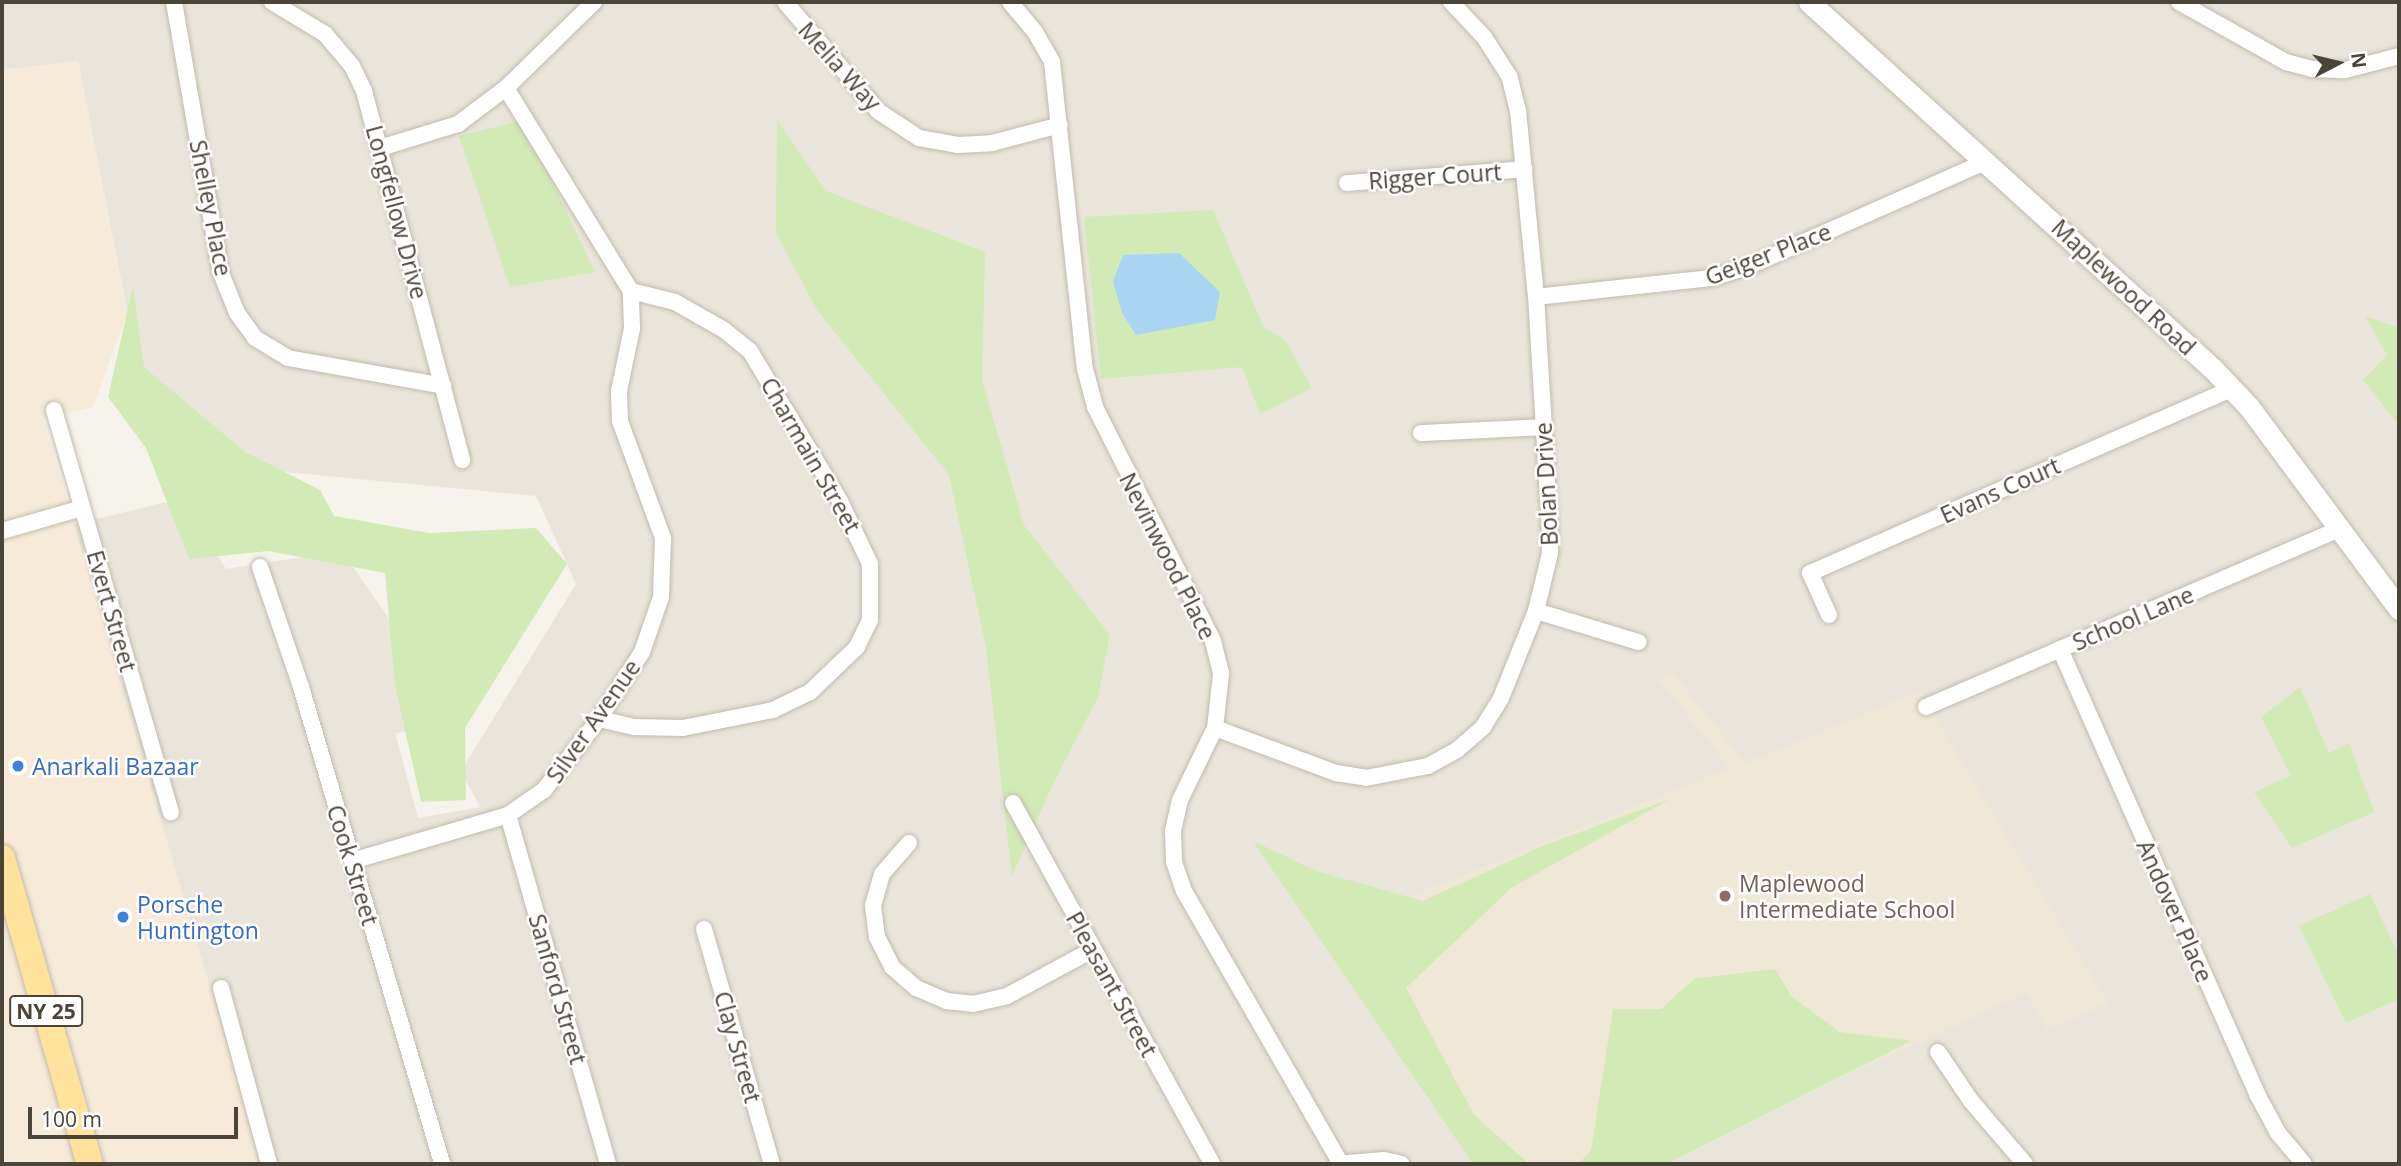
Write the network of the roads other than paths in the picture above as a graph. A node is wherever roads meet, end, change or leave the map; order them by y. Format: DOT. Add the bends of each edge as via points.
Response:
graph roads {
  1 [pos="174,2"];
  2 [pos="272,2"];
  3 [pos="594,2"];
  4 [pos="785,2"];
  5 [pos="1010,2"];
  6 [pos="1451,2"];
  7 [pos="1809,2"];
  8 [pos="2179,2"];
  9 [pos="2399,56"];
  10 [pos="506,88"];
  11 [pos="1060,125"];
  12 [pos="380,148"];
  13 [pos="1986,161"];
  14 [pos="1524,169"];
  15 [pos="1347,183"];
  16 [pos="631,291"];
  17 [pos="1536,297"];
  18 [pos="444,386"];
  19 [pos="2232,389"];
  20 [pos="54,410"];
  21 [pos="1543,427"];
  22 [pos="1421,433"];
  23 [pos="462,460"];
  24 [pos="82,508"];
  25 [pos="2339,529"];
  26 [pos="2,531"];
  27 [pos="260,567"];
  28 [pos="2399,610"];
  29 [pos="1536,611"];
  30 [pos="1829,615"];
  31 [pos="1638,642"];
  32 [pos="2060,649"];
  33 [pos="1926,707"];
  34 [pos="599,719"];
  35 [pos="1215,728"];
  36 [pos="1013,803"];
  37 [pos="171,812"];
  38 [pos="508,815"];
  39 [pos="909,843"];
  40 [pos="2,858"];
  41 [pos="352,861"];
  42 [pos="704,929"];
  43 [pos="1092,950"];
  44 [pos="221,988"];
  45 [pos="1938,1052"];
  46 [pos="1205,1162"];
  47 [pos="1338,1163"];
  48 [pos="90,1164"];
  49 [pos="269,1164"];
  50 [pos="442,1164"];
  51 [pos="608,1164"];
  52 [pos="772,1164"];
  53 [pos="1402,1164"];
  54 [pos="2025,1164"];
  55 [pos="2304,1164"];
  1 -- 18 [label="street, Shelley Place" via="221,273 237,313 255,338 288,358"];
  2 -- 12 [label="street, Longfellow Drive" via="304,17 339,48 364,91"];
  3 -- 10 [label="street"];
  4 -- 11 [label="street, Melia Way" via="878,111 919,138 957,145 992,143"];
  5 -- 11 [label="street, Nevinwood Place" via="1052,62"];
  6 -- 14 [label="street, Bolan Drive" via="1484,37 1508,76 1518,111"];
  7 -- 13 [label="street, Maplewood Road"];
  8 -- 9 [label="street" via="2286,62 2312,69 2345,70"];
  10 -- 12 [label="street" via="458,124"];
  10 -- 16 [label="street"];
  11 -- 35 [label="street, Nevinwood Place" via="1085,369 1095,407 1213,641 1221,674"];
  12 -- 18 [label="street, Longfellow Drive"];
  13 -- 17 [label="street, Geiger Place" via="1747,267 1711,278"];
  13 -- 19 [label="street, Maplewood Road"];
  14 -- 15 [label="street, Rigger Court"];
  14 -- 17 [label="street, Bolan Drive"];
  16 -- 34 [label="street, Silver Avenue" via="632,328 619,391 620,421 660,528 664,566 655,624"];
  16 -- 34 [label="street, Charmain Street" via="675,302 750,351 859,536 873,590 870,620 857,646 810,692 773,710 683,728 634,727"];
  17 -- 21 [label="street, Bolan Drive"];
  18 -- 23 [label="street, Longfellow Drive"];
  19 -- 25 [label="street, Maplewood Road"];
  19 -- 30 [label="street, Evans Court" via="1810,573"];
  20 -- 24 [label="street, Evert Street"];
  21 -- 22 [label="street"];
  21 -- 29 [label="street, Bolan Drive" via="1550,553"];
  24 -- 26 [label="street"];
  24 -- 37 [label="street, Evert Street"];
  25 -- 28 [label="street, Maplewood Road"];
  25 -- 32 [label="street, School Lane"];
  27 -- 41 [label="street, Cook Street"];
  29 -- 31 [label="street"];
  29 -- 35 [label="street, Bolan Drive" via="1502,698 1483,727 1457,750 1428,766 1366,778 1336,773"];
  32 -- 33 [label="street, School Lane"];
  32 -- 55 [label="street, Andover Place" via="2257,1094 2278,1133"];
  34 -- 38 [label="street, Silver Avenue" via="544,790"];
  35 -- 47 [label="street, Nevinwood Place" via="1180,800 1173,831 1174,862 1184,891"];
  36 -- 43 [label="street, Pleasant Street"];
  38 -- 41 [label="street, Silver Avenue"];
  38 -- 51 [label="street, Sanford Street"];
  39 -- 43 [label="street" via="882,874 873,905 877,937 892,967 916,988 946,1001 973,1004 1007,996"];
  40 -- 48 [label="main road, NY 25"];
  41 -- 50 [label="street, Cook Street"];
  42 -- 52 [label="street, Clay Street"];
  43 -- 46 [label="street, Pleasant Street"];
  44 -- 49 [label="street"];
  45 -- 54 [label="street" via="1971,1101"];
  47 -- 53 [label="street"];
}
